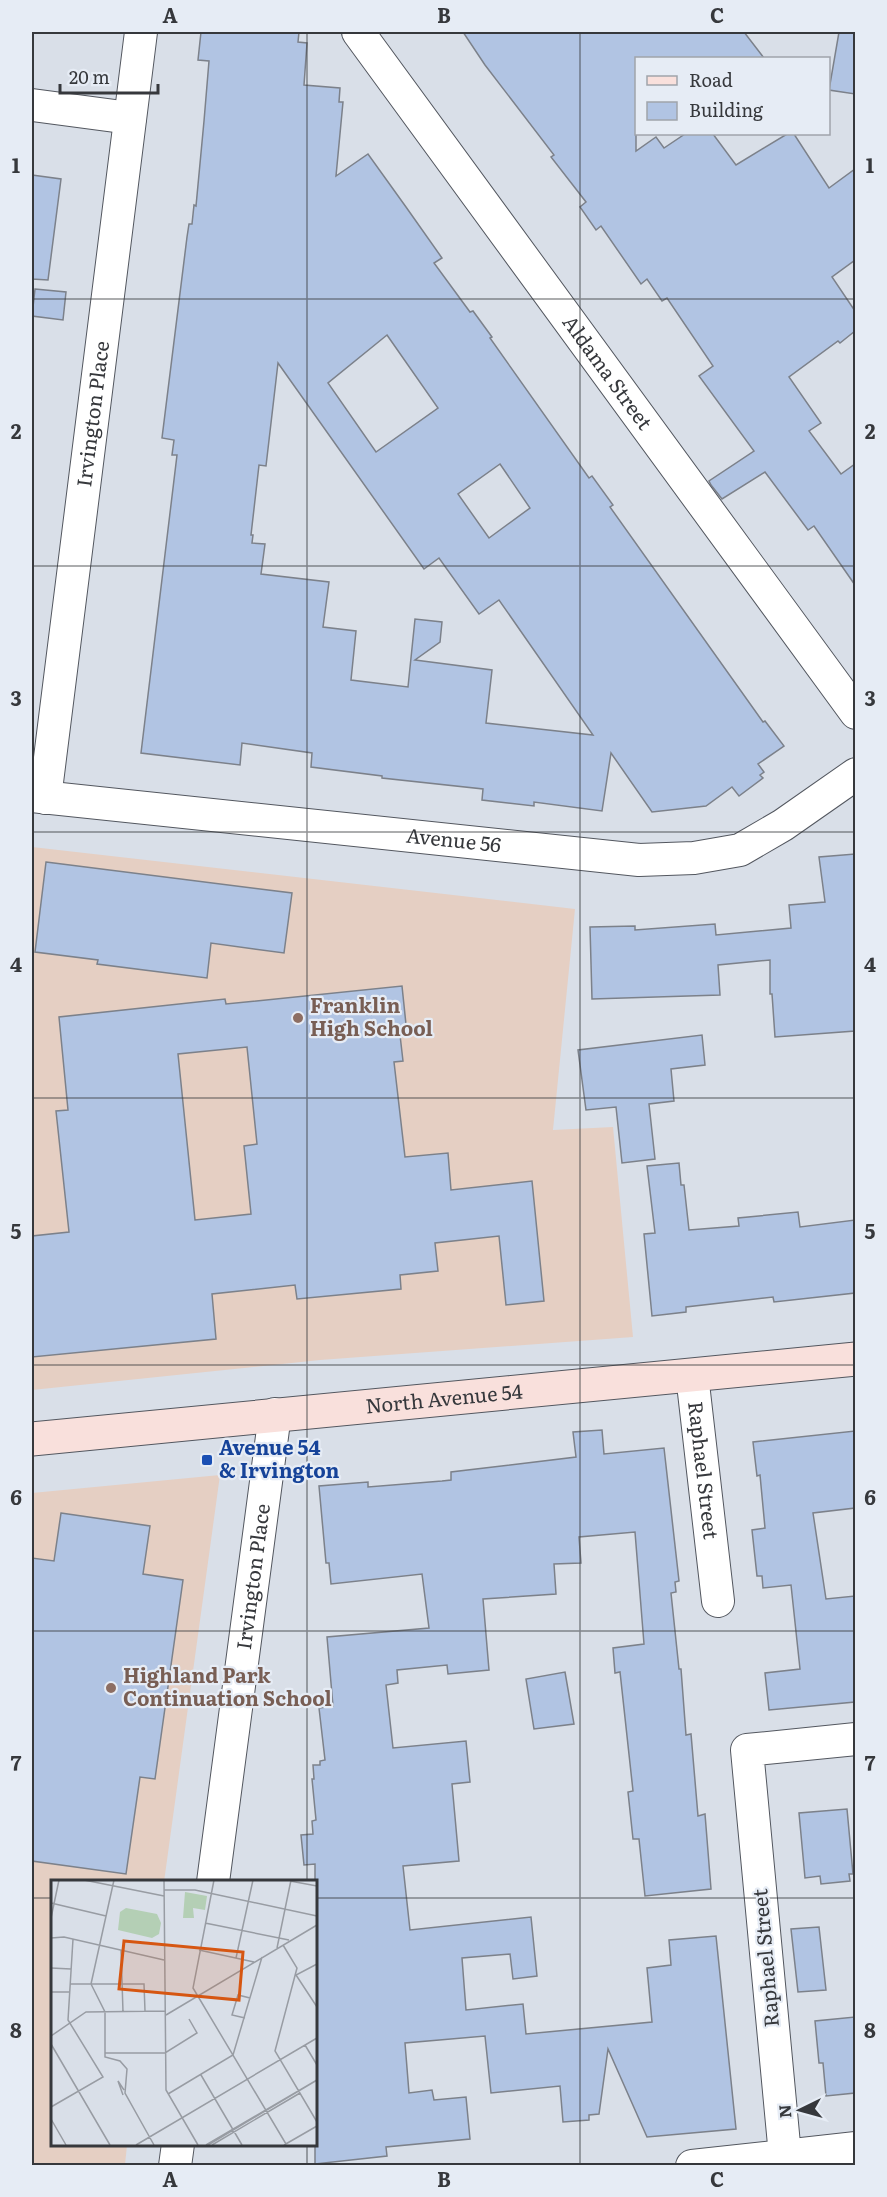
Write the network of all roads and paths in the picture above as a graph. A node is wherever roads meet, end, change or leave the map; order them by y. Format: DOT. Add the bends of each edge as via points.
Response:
graph roads {
  1 [pos="141,32"];
  2 [pos="358,32"];
  3 [pos="32,105"];
  4 [pos="130,118"];
  5 [pos="855,713"];
  6 [pos="855,774"];
  7 [pos="38,797"];
  8 [pos="855,1359"];
  9 [pos="692,1375"];
  10 [pos="275,1414"];
  11 [pos="32,1439"];
  12 [pos="718,1601"];
  13 [pos="855,1739"];
  14 [pos="213,1880"];
  15 [pos="178,2146"];
  16 [pos="855,2148"];
  17 [pos="786,2160"];
  18 [pos="175,2166"];
  19 [pos="692,2166"];
  1 -- 4 [label="street, Irvington Place"];
  2 -- 5 [label="street, Aldama Street"];
  3 -- 4 [label="street"];
  4 -- 7 [label="street, Irvington Place"];
  6 -- 7 [label="street, Avenue 56" via="740,850 639,860"];
  8 -- 9 [label="street, North Avenue 54"];
  9 -- 10 [label="street, North Avenue 54"];
  9 -- 12 [label="street, Raphael Street"];
  10 -- 11 [label="street, North Avenue 54"];
  10 -- 14 [label="street, Irvington Place"];
  13 -- 17 [label="street, Raphael Street" via="747,1750"];
  15 -- 18 [label="street"];
  16 -- 17 [label="street"];
  17 -- 19 [label="street"];
}
